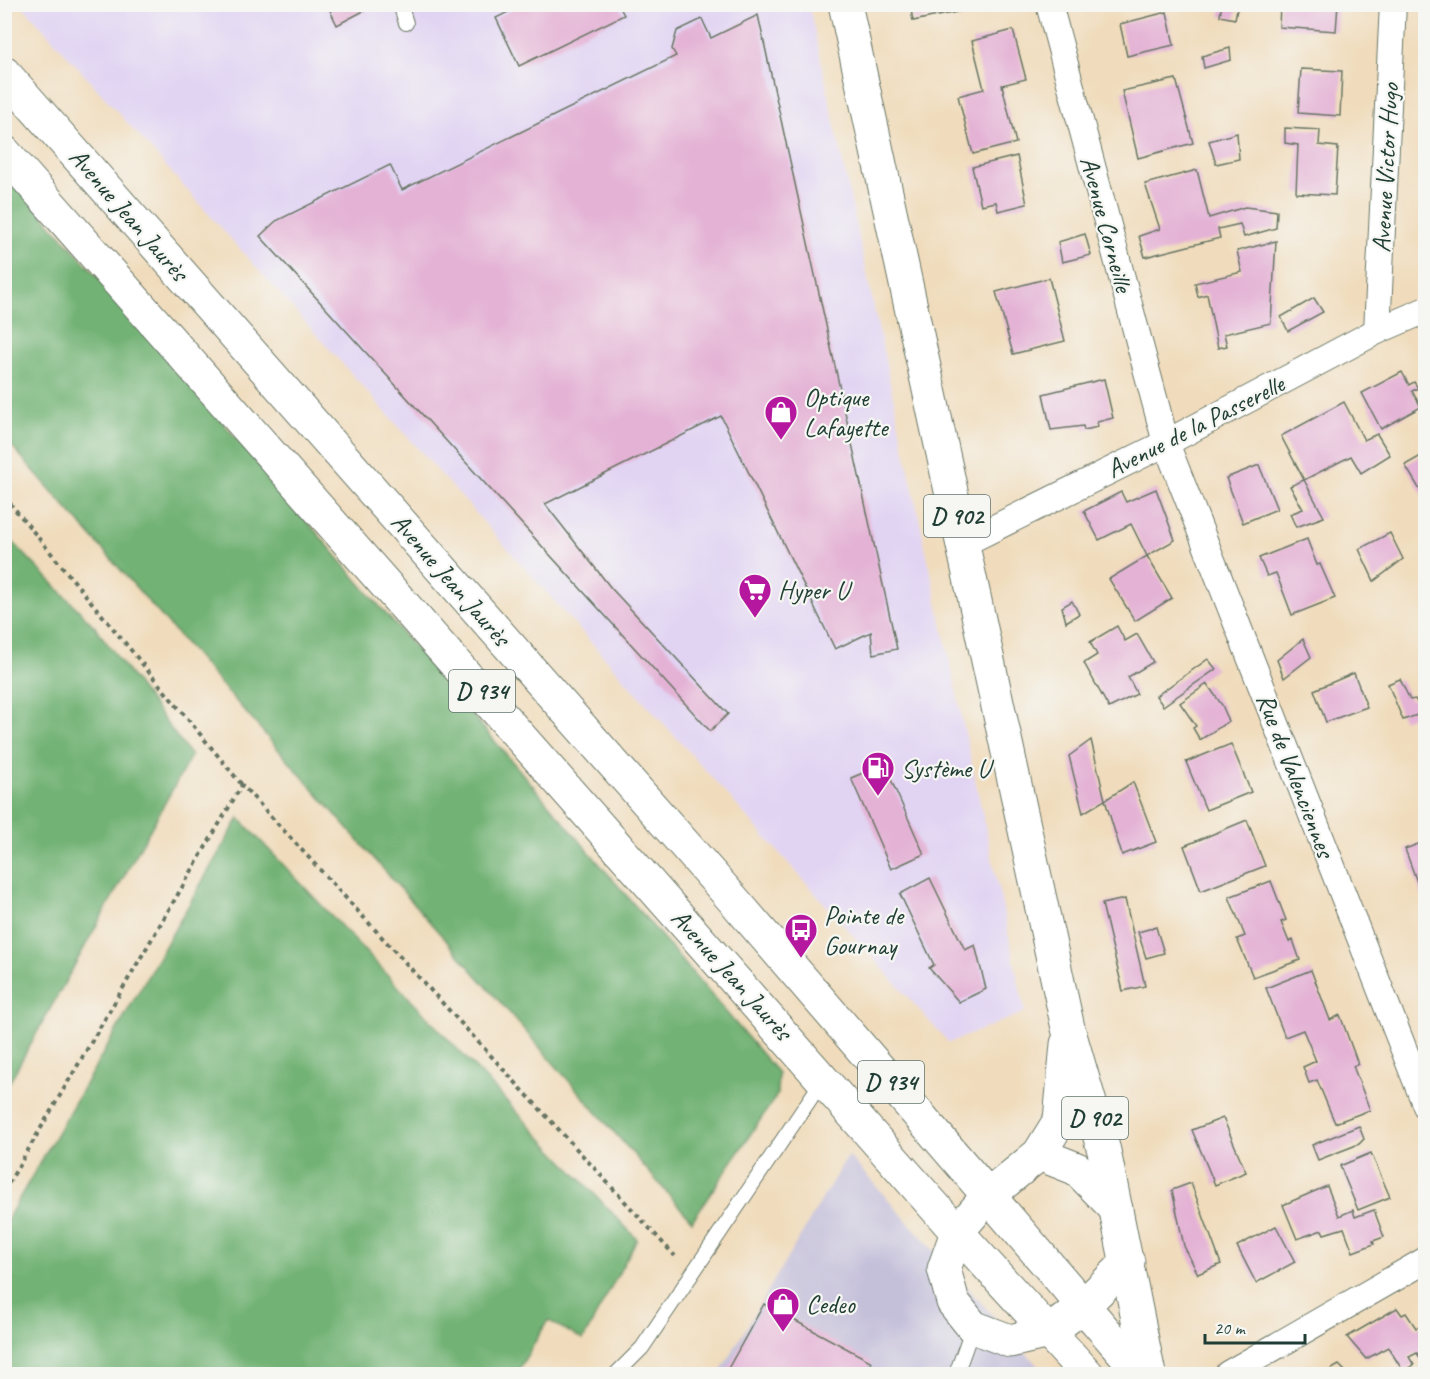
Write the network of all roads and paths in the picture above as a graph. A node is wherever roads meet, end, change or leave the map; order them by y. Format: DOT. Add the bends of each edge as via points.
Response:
graph roads {
  1 [pos="400,4"];
  2 [pos="845,4"];
  3 [pos="1049,4"];
  4 [pos="1393,4"];
  5 [pos="406,23"];
  6 [pos="4,73"];
  7 [pos="4,152"];
  8 [pos="1425,310"];
  9 [pos="1377,331"];
  10 [pos="1166,443"];
  11 [pos="4,496"];
  12 [pos="964,543"];
  13 [pos="242,785"];
  14 [pos="1068,1028"];
  15 [pos="824,1078"];
  16 [pos="1425,1106"];
  17 [pos="1039,1154"];
  18 [pos="4,1191"];
  19 [pos="988,1196"];
  20 [pos="1116,1209"];
  21 [pos="957,1232"];
  22 [pos="1425,1260"];
  23 [pos="1128,1262"];
  24 [pos="692,1275"];
  25 [pos="1083,1306"];
  26 [pos="973,1327"];
  27 [pos="1049,1332"];
  28 [pos="616,1374"];
  29 [pos="956,1374"];
  30 [pos="1087,1374"];
  31 [pos="1142,1374"];
  32 [pos="1149,1374"];
  33 [pos="1228,1374"];
  1 -- 5 [label="lane"];
  2 -- 12 [label="main road, D 902" via="921,363"];
  3 -- 10 [label="street, Avenue Corneille"];
  4 -- 9 [label="street, Avenue Victor Hugo"];
  6 -- 19 [label="main road, Avenue Jean Jaurès / D 934" via="683,841"];
  7 -- 15 [label="main road, Avenue Jean Jaurès / D 934"];
  8 -- 9 [label="street, Avenue de la Passerelle"];
  9 -- 10 [label="street, Avenue de la Passerelle"];
  10 -- 12 [label="street, Avenue de la Passerelle"];
  10 -- 16 [label="street, Rue de Valenciennes"];
  11 -- 13 [label="path"];
  12 -- 14 [label="main road, D 902"];
  13 -- 18 [label="path"];
  13 -- 24 [label="path"];
  14 -- 17 [label="main road, D 902" via="1060,1120"];
  14 -- 20 [label="main road, D 902" via="1098,1128"];
  15 -- 21 [label="main road, Avenue Jean Jaurès / D 934"];
  15 -- 24 [label="lane"];
  17 -- 19 [label="main road, D 902"];
  17 -- 20 [label="main road" via="1077,1168"];
  19 -- 21 [label="main road"];
  19 -- 25 [label="main road, D 934"];
  20 -- 23 [label="main road, D 902"];
  21 -- 26 [label="main road" via="944,1269 953,1302"];
  21 -- 27 [label="main road, D 934"];
  22 -- 33 [label="street"];
  23 -- 25 [label="main road"];
  23 -- 32 [label="main road, D 902"];
  24 -- 28 [label="lane" via="642,1348"];
  25 -- 27 [label="main road"];
  25 -- 31 [label="main road, D 934"];
  26 -- 27 [label="main road" via="1010,1341"];
  26 -- 29 [label="lane"];
  27 -- 30 [label="main road, D 934"];
}
